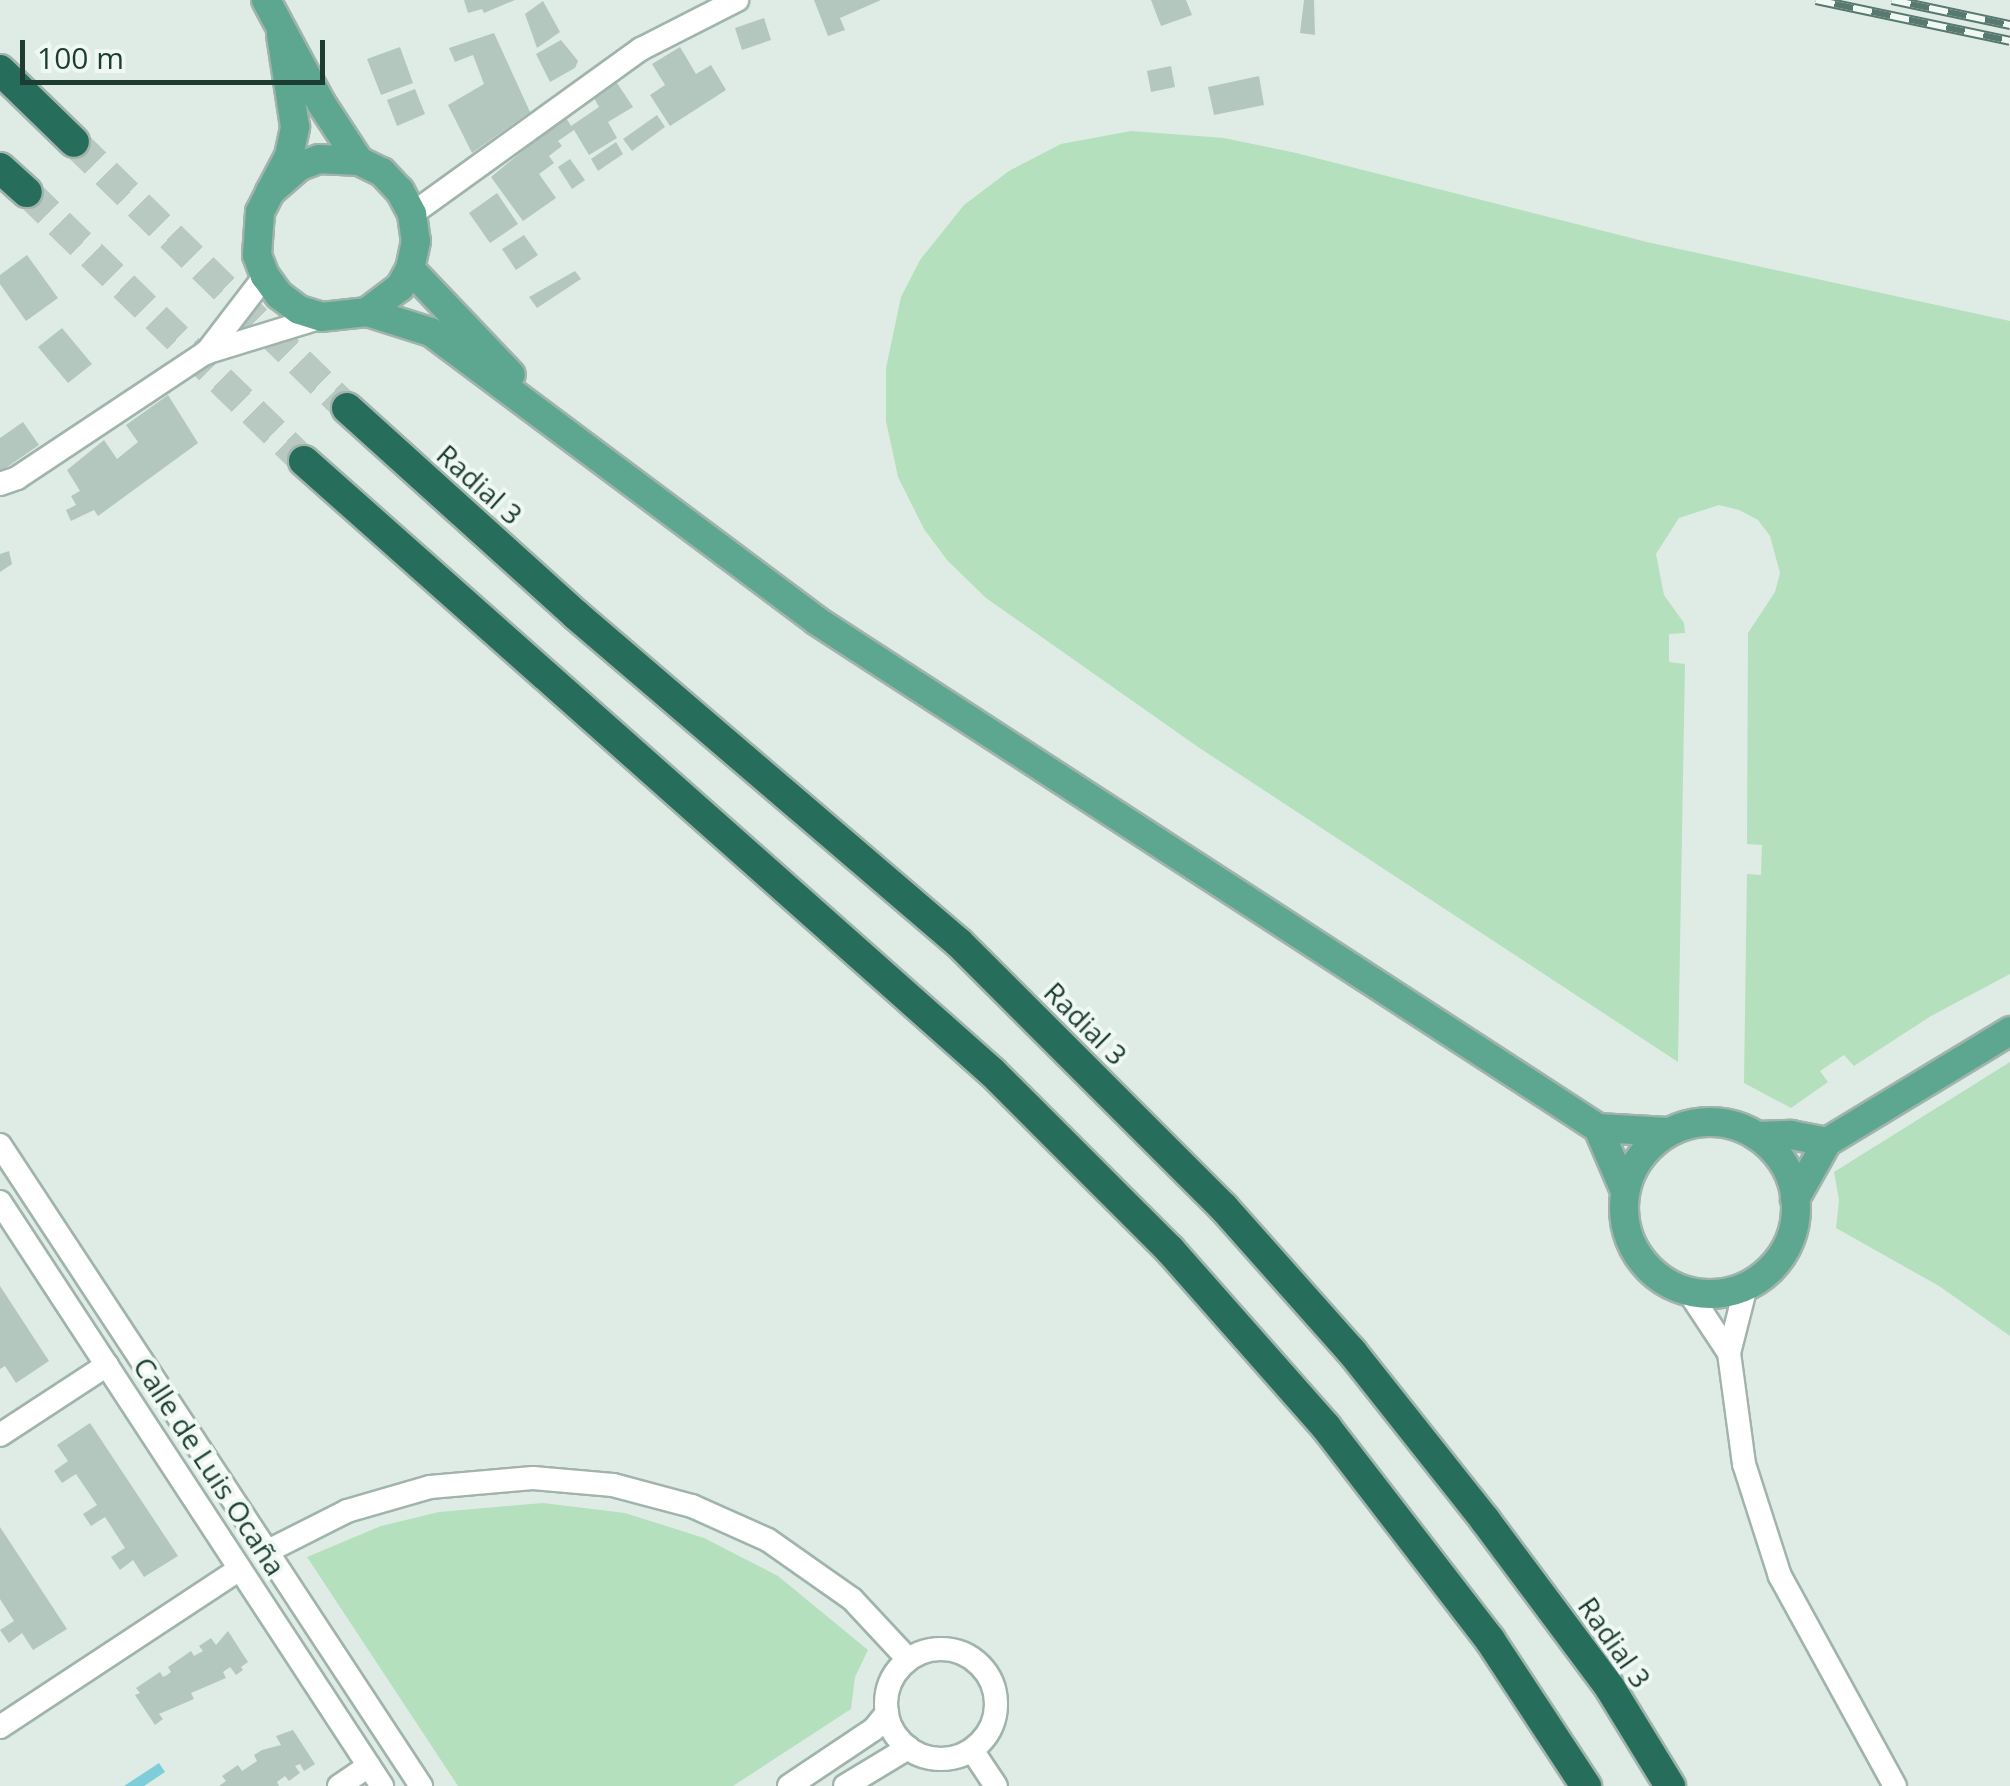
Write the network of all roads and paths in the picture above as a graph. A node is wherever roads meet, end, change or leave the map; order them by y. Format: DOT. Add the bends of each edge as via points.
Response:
graph roads {
  1 [pos="266,0"];
  2 [pos="737,0"];
  3 [pos="281,34"];
  4 [pos="4,74"];
  5 [pos="74,142"];
  6 [pos="358,161"];
  7 [pos="0,168"];
  8 [pos="26,192"];
  9 [pos="270,192"];
  10 [pos="412,214"];
  11 [pos="410,269"];
  12 [pos="265,276"];
  13 [pos="367,312"];
  14 [pos="322,317"];
  15 [pos="205,354"];
  16 [pos="348,408"];
  17 [pos="600,457"];
  18 [pos="304,461"];
  19 [pos="9,481"];
  20 [pos="2010,1031"];
  21 [pos="1598,1128"];
  22 [pos="1668,1132"];
  23 [pos="1757,1136"];
  24 [pos="1826,1142"];
  25 [pos="0,1145"];
  26 [pos="1625,1191"];
  27 [pos="1795,1198"];
  28 [pos="0,1202"];
  29 [pos="1746,1286"];
  30 [pos="1688,1291"];
  31 [pos="1728,1353"];
  32 [pos="107,1365"];
  33 [pos="0,1435"];
  34 [pos="266,1552"];
  35 [pos="240,1569"];
  36 [pos="908,1659"];
  37 [pos="887,1713"];
  38 [pos="0,1727"];
  39 [pos="908,1748"];
  40 [pos="972,1750"];
  41 [pos="376,1776"];
  42 [pos="339,1786"];
  43 [pos="421,1786"];
  44 [pos="789,1786"];
  45 [pos="845,1786"];
  46 [pos="996,1786"];
  47 [pos="1586,1786"];
  48 [pos="1670,1786"];
  49 [pos="1895,1786"];
  1 -- 3 [label="main road"];
  2 -- 10 [label="street" via="640,50"];
  3 -- 6 [label="main road"];
  3 -- 9 [label="main road" via="295,127 290,156"];
  4 -- 5 [label="highway"];
  6 -- 9 [label="main road" via="319,159"];
  6 -- 10 [label="main road" via="382,172"];
  7 -- 8 [label="highway"];
  9 -- 12 [label="main road" via="256,233"];
  10 -- 11 [label="main road" via="416,242"];
  11 -- 13 [label="main road" via="385,302"];
  11 -- 17 [label="main road"];
  12 -- 14 [label="main road" via="289,302"];
  12 -- 15 [label="street"];
  13 -- 14 [label="main road"];
  13 -- 17 [label="main road" via="431,332"];
  14 -- 15 [label="street"];
  15 -- 19 [label="street"];
  16 -- 48 [label="highway, Radial 3" via="959,943 1224,1208 1352,1352 1485,1520 1610,1688"];
  17 -- 21 [label="main road" via="817,621"];
  18 -- 47 [label="highway" via="992,1072 1170,1250 1326,1427 1490,1640"];
  20 -- 24 [label="main road"];
  21 -- 22 [label="main road"];
  21 -- 26 [label="main road"];
  22 -- 23 [label="main road" via="1713,1122"];
  22 -- 26 [label="main road" via="1648,1147"];
  23 -- 24 [label="main road"];
  23 -- 27 [label="main road" via="1789,1174"];
  24 -- 27 [label="main road"];
  25 -- 34 [label="street, Calle de Luis Ocaña"];
  26 -- 30 [label="main road" via="1624,1220 1633,1247 1665,1282"];
  27 -- 29 [label="main road" via="1785,1249"];
  28 -- 32 [label="street, Calle de Luis Ocaña"];
  29 -- 30 [label="main road" via="1717,1294"];
  29 -- 31 [label="street"];
  30 -- 31 [label="street"];
  31 -- 49 [label="street" via="1744,1464 1780,1576"];
  32 -- 33 [label="street"];
  32 -- 35 [label="street, Calle de Luis Ocaña"];
  34 -- 36 [label="street" via="347,1511 430,1487 533,1478 613,1486 716,1515 794,1556 862,1608"];
  34 -- 43 [label="street, Calle de Luis Ocaña"];
  35 -- 38 [label="street"];
  35 -- 41 [label="street, Calle de Luis Ocaña"];
  36 -- 37 [label="street" via="892,1678"];
  36 -- 40 [label="street" via="933,1649 960,1652 990,1677 995,1717"];
  37 -- 39 [label="street"];
  37 -- 44 [label="street" via="874,1729"];
  39 -- 40 [label="street" via="940,1759"];
  39 -- 45 [label="street"];
  40 -- 46 [label="street"];
  41 -- 42 [label="street"];
}
